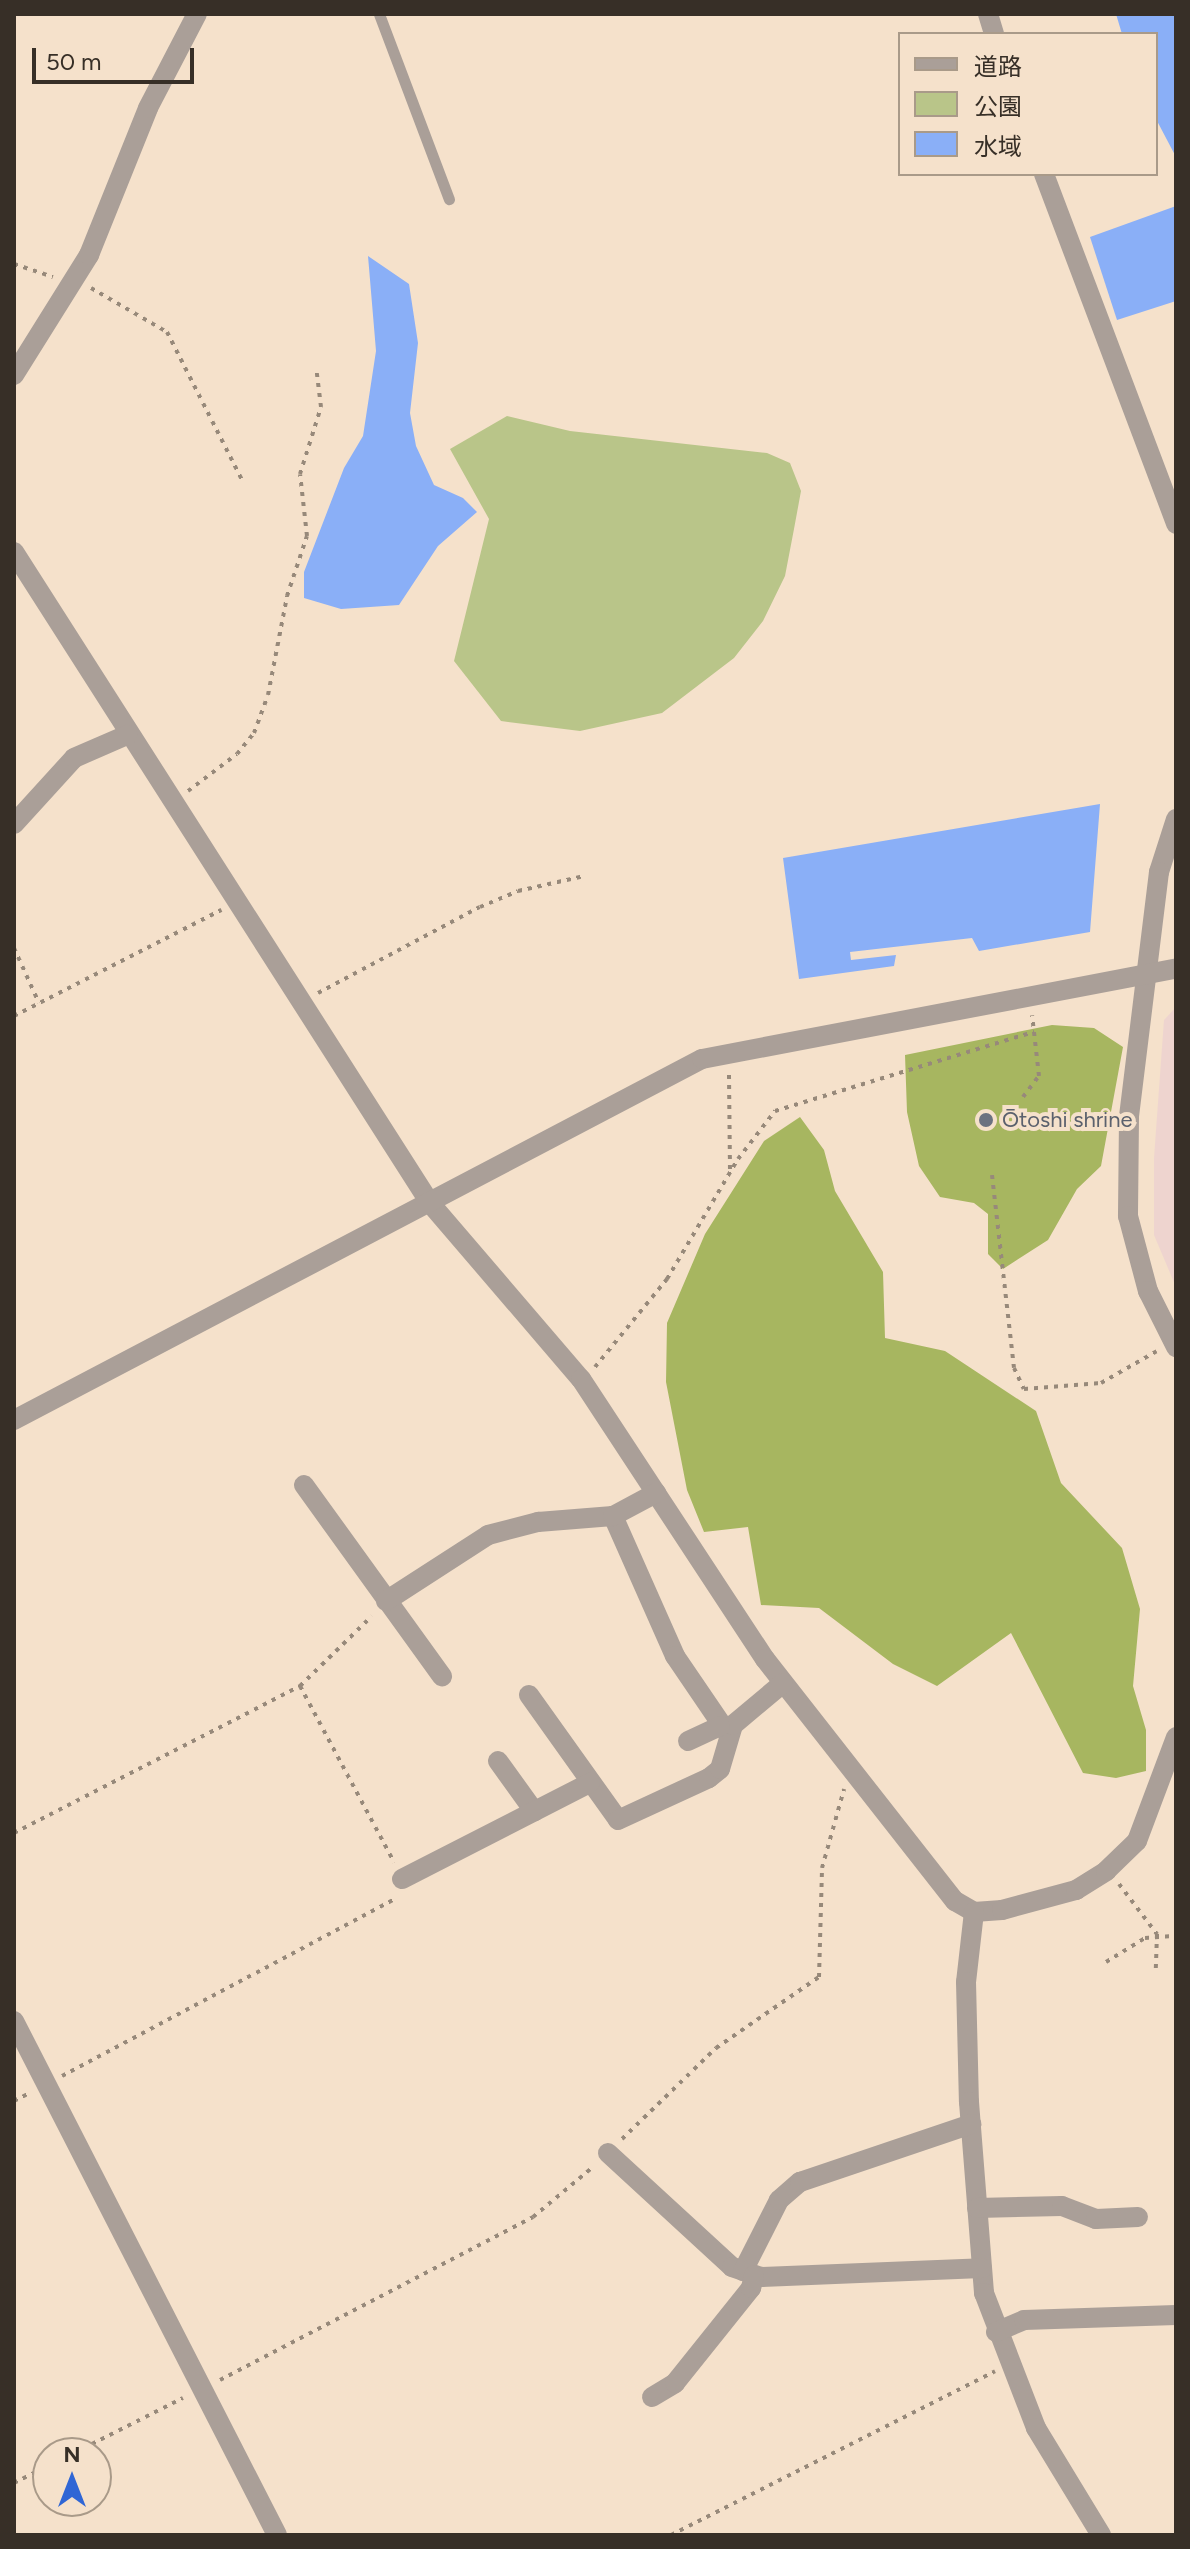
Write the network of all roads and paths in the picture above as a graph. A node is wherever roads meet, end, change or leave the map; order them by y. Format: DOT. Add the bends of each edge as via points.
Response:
graph roads {
  1 [pos="197,14"];
  2 [pos="379,14"];
  3 [pos="1045,176"];
  4 [pos="449,199"];
  5 [pos="14,264"];
  6 [pos="76,279"];
  7 [pos="317,372"];
  8 [pos="14,375"];
  9 [pos="242,480"];
  10 [pos="1176,524"];
  11 [pos="14,552"];
  12 [pos="127,735"];
  13 [pos="171,805"];
  14 [pos="1176,819"];
  15 [pos="14,824"];
  16 [pos="584,876"];
  17 [pos="234,904"];
  18 [pos="14,948"];
  19 [pos="1176,969"];
  20 [pos="1148,973"];
  21 [pos="1029,993"];
  22 [pos="39,1003"];
  23 [pos="298,1004"];
  24 [pos="14,1016"];
  25 [pos="1034,1032"];
  26 [pos="725,1054"];
  27 [pos="1023,1097"];
  28 [pos="730,1172"];
  29 [pos="992,1175"];
  30 [pos="430,1203"];
  31 [pos="1175,1344"];
  32 [pos="581,1379"];
  33 [pos="14,1420"];
  34 [pos="304,1485"];
  35 [pos="656,1493"];
  36 [pos="613,1516"];
  37 [pos="386,1601"];
  38 [pos="442,1676"];
  39 [pos="783,1683"];
  40 [pos="300,1686"];
  41 [pos="529,1695"];
  42 [pos="724,1730"];
  43 [pos="1176,1737"];
  44 [pos="688,1741"];
  45 [pos="498,1761"];
  46 [pos="855,1774"];
  47 [pos="590,1783"];
  48 [pos="534,1811"];
  49 [pos="14,1833"];
  50 [pos="1106,1871"];
  51 [pos="402,1879"];
  52 [pos="974,1912"];
  53 [pos="1157,1934"];
  54 [pos="1176,1936"];
  55 [pos="1106,1962"];
  56 [pos="1156,1972"];
  57 [pos="14,2021"];
  58 [pos="46,2085"];
  59 [pos="14,2101"];
  60 [pos="971,2124"];
  61 [pos="608,2153"];
  62 [pos="977,2208"];
  63 [pos="1138,2217"];
  64 [pos="982,2268"];
  65 [pos="748,2273"];
  66 [pos="1176,2315"];
  67 [pos="996,2332"];
  68 [pos="1008,2365"];
  69 [pos="202,2389"];
  70 [pos="652,2397"];
  71 [pos="106,2437"];
  72 [pos="32,2474"];
  73 [pos="14,2483"];
  74 [pos="277,2535"];
  75 [pos="671,2535"];
  76 [pos="1101,2535"];
  1 -- 6 [label="street" via="148,108"];
  2 -- 4 [label="lane"];
  3 -- 10 [label="street"];
  5 -- 6 [label="path" via="40,277"];
  6 -- 8 [label="street"];
  6 -- 9 [label="path" via="167,332"];
  7 -- 13 [label="path" via="321,407 300,474 307,536 261,718 220,770"];
  11 -- 12 [label="street"];
  12 -- 13 [label="street"];
  12 -- 15 [label="street" via="74,758"];
  13 -- 17 [label="street"];
  14 -- 20 [label="street" via="1159,872"];
  16 -- 23 [label="path" via="518,891 480,907"];
  17 -- 22 [label="path"];
  17 -- 23 [label="street"];
  18 -- 22 [label="path"];
  19 -- 20 [label="street"];
  20 -- 21 [label="street"];
  20 -- 31 [label="street" via="1129,1118 1128,1216 1148,1291"];
  21 -- 25 [label="path"];
  21 -- 26 [label="street"];
  22 -- 24 [label="path"];
  23 -- 30 [label="street"];
  25 -- 27 [label="path" via="1039,1076"];
  25 -- 28 [label="path" via="775,1111"];
  26 -- 28 [label="path"];
  26 -- 30 [label="street" via="618,1101"];
  28 -- 32 [label="path" via="667,1279 608,1357"];
  29 -- 31 [label="path" via="1014,1368 1024,1389 1101,1383"];
  30 -- 32 [label="street"];
  30 -- 33 [label="street"];
  32 -- 35 [label="street"];
  34 -- 37 [label="street"];
  35 -- 36 [label="street"];
  35 -- 39 [label="street"];
  36 -- 37 [label="street" via="538,1522 488,1535"];
  36 -- 42 [label="street" via="675,1656"];
  37 -- 38 [label="street"];
  37 -- 40 [label="path"];
  39 -- 42 [label="street"];
  39 -- 46 [label="street"];
  40 -- 49 [label="path"];
  40 -- 51 [label="path"];
  41 -- 47 [label="street"];
  42 -- 44 [label="street"];
  42 -- 47 [label="street" via="720,1769 632,1818 618,1820"];
  43 -- 50 [label="street" via="1137,1841"];
  45 -- 48 [label="street"];
  46 -- 52 [label="street" via="955,1901"];
  46 -- 61 [label="path" via="841,1792 822,1868 819,1977 716,2048"];
  47 -- 48 [label="street"];
  48 -- 51 [label="street"];
  50 -- 52 [label="street" via="1050,1899"];
  50 -- 53 [label="path"];
  51 -- 58 [label="path" via="401,1894 390,1905"];
  52 -- 60 [label="street" via="966,1982"];
  53 -- 54 [label="path"];
  53 -- 55 [label="path"];
  53 -- 56 [label="path"];
  57 -- 58 [label="street"];
  58 -- 59 [label="path"];
  58 -- 69 [label="street"];
  60 -- 62 [label="street"];
  60 -- 65 [label="street" via="800,2182 779,2200"];
  61 -- 65 [label="street" via="666,2212"];
  61 -- 69 [label="path" via="533,2217"];
  62 -- 63 [label="street" via="1062,2206 1096,2219"];
  62 -- 64 [label="street"];
  64 -- 65 [label="street"];
  64 -- 67 [label="street"];
  65 -- 70 [label="street" via="751,2288 675,2383"];
  66 -- 67 [label="street" via="1024,2320"];
  67 -- 68 [label="street"];
  68 -- 75 [label="path"];
  68 -- 76 [label="street" via="1036,2428"];
  69 -- 71 [label="path"];
  69 -- 74 [label="street"];
  72 -- 73 [label="path"];
}
